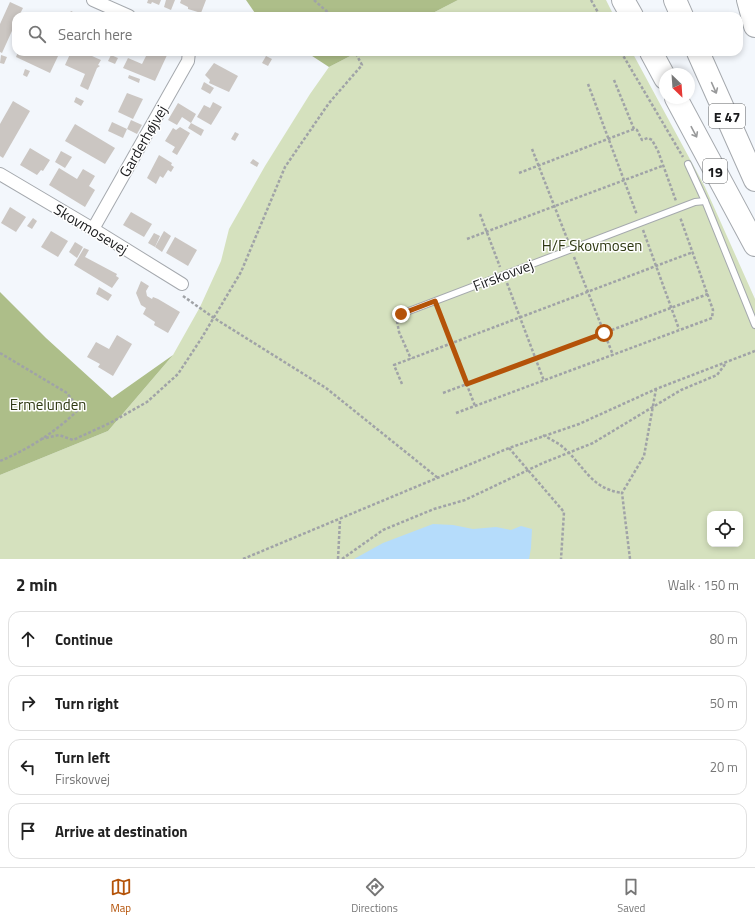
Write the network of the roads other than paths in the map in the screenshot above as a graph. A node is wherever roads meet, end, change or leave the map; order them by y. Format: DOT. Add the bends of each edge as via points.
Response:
graph roads {
  1 [pos="94,0"];
  2 [pos="623,0"];
  3 [pos="675,0"];
  4 [pos="748,0"];
  5 [pos="120,12"];
  6 [pos="630,12"];
  7 [pos="680,12"];
  8 [pos="755,26"];
  9 [pos="189,56"];
  10 [pos="653,56"];
  11 [pos="700,56"];
  12 [pos="660,68"];
  13 [pos="679,104"];
  14 [pos="688,164"];
  15 [pos="0,174"];
  16 [pos="755,180"];
  17 [pos="705,201"];
  18 [pos="94,229"];
  19 [pos="755,245"];
  20 [pos="182,284"];
  21 [pos="401,314"];
  22 [pos="755,325"];
  1 -- 5 [label="street"];
  2 -- 6 [label="highway"];
  3 -- 7 [label="highway"];
  4 -- 8 [label="highway"];
  9 -- 18 [label="street, Garderhøjvej"];
  10 -- 12 [label="highway"];
  11 -- 16 [label="highway, E 47, one-way"];
  13 -- 19 [label="highway, 19, one-way"];
  14 -- 17 [label="lane"];
  15 -- 18 [label="street, Skovmosevej"];
  17 -- 21 [label="lane, Firskovvej" via="695,202"];
  17 -- 22 [label="lane"];
  18 -- 20 [label="street, Skovmosevej"];
}
